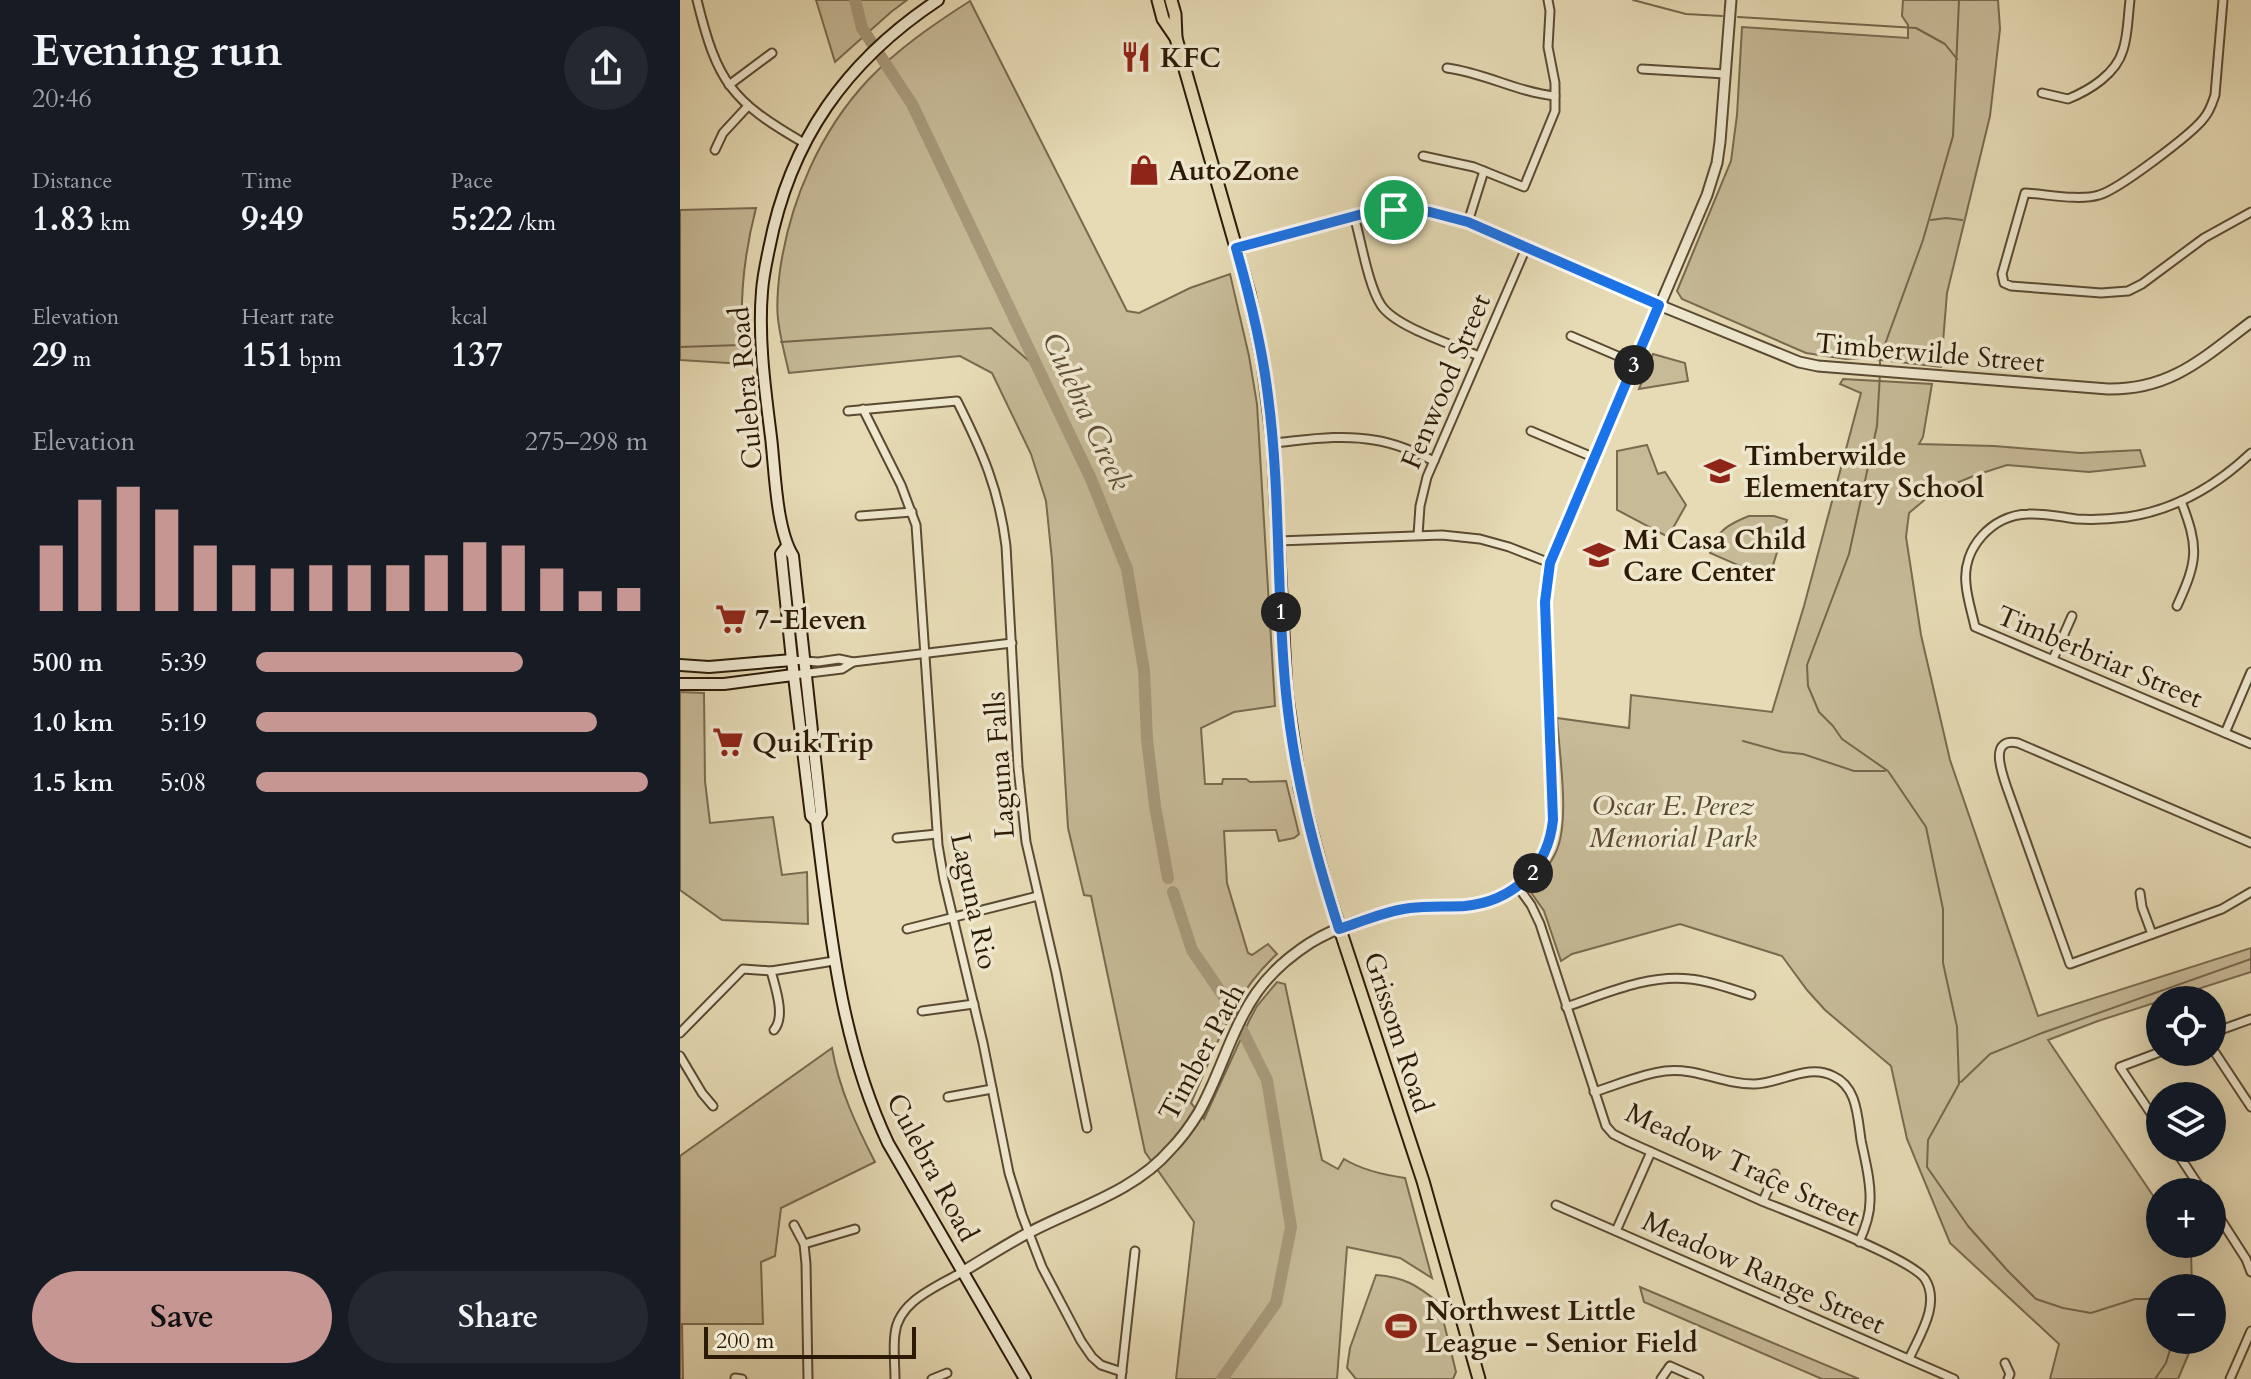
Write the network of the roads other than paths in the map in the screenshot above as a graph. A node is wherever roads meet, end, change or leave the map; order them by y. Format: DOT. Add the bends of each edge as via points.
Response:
graph roads {
  1 [pos="697,0"];
  2 [pos="938,0"];
  3 [pos="1158,0"];
  4 [pos="1171,0"];
  5 [pos="1548,0"];
  6 [pos="1731,0"];
  7 [pos="2130,0"];
  8 [pos="2223,0"];
  9 [pos="1176,38"];
  10 [pos="772,53"];
  11 [pos="1447,68"];
  12 [pos="1642,69"];
  13 [pos="1725,74"];
  14 [pos="729,85"];
  15 [pos="2042,93"];
  16 [pos="1555,96"];
  17 [pos="748,106"];
  18 [pos="804,143"];
  19 [pos="715,150"];
  20 [pos="1423,156"];
  21 [pos="1484,171"];
  22 [pos="2251,212"];
  23 [pos="1354,216"];
  24 [pos="1468,222"];
  25 [pos="1236,248"];
  26 [pos="1526,248"];
  27 [pos="1659,305"];
  28 [pos="2251,322"];
  29 [pos="1571,336"];
  30 [pos="1479,356"];
  31 [pos="1634,363"];
  32 [pos="863,409"];
  33 [pos="848,411"];
  34 [pos="1531,431"];
  35 [pos="1273,443"];
  36 [pos="2251,453"];
  37 [pos="1595,458"];
  38 [pos="1434,461"];
  39 [pos="2181,501"];
  40 [pos="912,512"];
  41 [pos="860,516"];
  42 [pos="1418,535"];
  43 [pos="1278,541"];
  44 [pos="787,546"];
  45 [pos="1550,563"];
  46 [pos="2177,606"];
  47 [pos="2072,616"];
  48 [pos="1012,643"];
  49 [pos="925,653"];
  50 [pos="2053,659"];
  51 [pos="792,660"];
  52 [pos="804,661"];
  53 [pos="853,662"];
  54 [pos="680,665"];
  55 [pos="709,667"];
  56 [pos="2251,672"];
  57 [pos="806,674"];
  58 [pos="793,675"];
  59 [pos="680,684"];
  60 [pos="709,684"];
  61 [pos="2225,733"];
  62 [pos="2251,744"];
  63 [pos="816,821"];
  64 [pos="937,834"];
  65 [pos="897,838"];
  66 [pos="2251,843"];
  67 [pos="1518,887"];
  68 [pos="2251,892"];
  69 [pos="2140,893"];
  70 [pos="1038,896"];
  71 [pos="954,918"];
  72 [pos="907,929"];
  73 [pos="1339,929"];
  74 [pos="2152,934"];
  75 [pos="834,961"];
  76 [pos="771,971"];
  77 [pos="1751,995"];
  78 [pos="974,1004"];
  79 [pos="1566,1007"];
  80 [pos="922,1011"];
  81 [pos="2251,1019"];
  82 [pos="2226,1028"];
  83 [pos="774,1030"];
  84 [pos="680,1033"];
  85 [pos="680,1056"];
  86 [pos="2146,1057"];
  87 [pos="2224,1066"];
  88 [pos="992,1089"];
  89 [pos="1594,1092"];
  90 [pos="948,1097"];
  91 [pos="713,1106"];
  92 [pos="2146,1106"];
  93 [pos="2251,1107"];
  94 [pos="1087,1128"];
  95 [pos="1651,1152"];
  96 [pos="1775,1174"];
  97 [pos="1763,1201"];
  98 [pos="1556,1205"];
  99 [pos="794,1225"];
  100 [pos="2226,1228"];
  101 [pos="855,1229"];
  102 [pos="1616,1231"];
  103 [pos="1028,1233"];
  104 [pos="1859,1242"];
  105 [pos="804,1244"];
  106 [pos="1135,1251"];
  107 [pos="2250,1266"];
  108 [pos="962,1272"];
  109 [pos="2251,1331"];
  110 [pos="1909,1359"];
  111 [pos="2005,1363"];
  112 [pos="947,1373"];
  113 [pos="1121,1376"];
  114 [pos="735,1378"];
  115 [pos="742,1379"];
  116 [pos="808,1379"];
  117 [pos="895,1379"];
  118 [pos="932,1379"];
  119 [pos="1025,1379"];
  120 [pos="1479,1379"];
  121 [pos="1661,1379"];
  122 [pos="1699,1379"];
  123 [pos="1954,1379"];
  124 [pos="2008,1379"];
  125 [pos="2230,1379"];
  1 -- 14 [label="street" via="714,60"];
  2 -- 18 [label="main road, Culebra Road" via="860,65"];
  3 -- 9 [label="main road, Grissom Road"];
  4 -- 9 [label="main road, Grissom Road"];
  5 -- 16 [label="street"];
  6 -- 13 [label="street, Timber Path"];
  7 -- 15 [label="street" via="2124,48 2108,73 2068,99"];
  8 -- 22 [label="street" via="2212,106 2193,130 2110,190 2088,197 2025,193 2004,283 2128,291"];
  9 -- 25 [label="main road, Grissom Road"];
  10 -- 14 [label="street"];
  11 -- 16 [label="street"];
  12 -- 13 [label="street"];
  13 -- 27 [label="street, Timber Path" via="1717,163"];
  14 -- 17 [label="street"];
  16 -- 21 [label="street" via="1555,111 1524,187"];
  17 -- 18 [label="street"];
  17 -- 19 [label="street"];
  18 -- 44 [label="main road, Culebra Road" via="779,208 762,291 765,384"];
  20 -- 21 [label="street"];
  21 -- 24 [label="street"];
  23 -- 24 [label="street, Timberwilde Street" via="1413,210"];
  23 -- 25 [label="street, Timberwilde Street"];
  23 -- 30 [label="street" via="1375,294 1386,311"];
  24 -- 26 [label="street, Timberwilde Street"];
  25 -- 35 [label="main road, Grissom Road" via="1257,327"];
  26 -- 27 [label="street, Timberwilde Street"];
  26 -- 30 [label="street, Fenwood Street"];
  27 -- 28 [label="street, Timberwilde Street" via="1788,359 1818,366 2108,389 2160,382"];
  27 -- 31 [label="street, Timber Path"];
  29 -- 31 [label="street"];
  30 -- 38 [label="street, Fenwood Street"];
  31 -- 37 [label="street, Timber Path"];
  32 -- 33 [label="street"];
  32 -- 40 [label="street, Laguna Rio"];
  32 -- 48 [label="street, Laguna Falls" via="957,401 998,495"];
  34 -- 37 [label="street"];
  35 -- 38 [label="street" via="1359,437"];
  35 -- 43 [label="main road, Grissom Road"];
  36 -- 39 [label="street" via="2213,485"];
  37 -- 45 [label="street, Timber Path"];
  38 -- 42 [label="street, Fenwood Street"];
  39 -- 46 [label="street" via="2195,549 2192,572"];
  39 -- 50 [label="street, Timberbriar Street" via="2128,517 2025,514 1999,522 1979,539 1969,557 1966,584 1975,627"];
  40 -- 41 [label="street"];
  40 -- 49 [label="street, Laguna Rio"];
  42 -- 43 [label="street"];
  42 -- 45 [label="street" via="1480,539"];
  43 -- 73 [label="main road, Grissom Road" via="1294,755"];
  44 -- 51 [label="main road, Culebra Road" via="781,554"];
  44 -- 52 [label="main road, Culebra Road" via="793,556"];
  45 -- 67 [label="street, Timber Path" via="1545,602 1553,820 1544,856"];
  47 -- 50 [label="street"];
  48 -- 49 [label="street"];
  48 -- 70 [label="street, Laguna Falls" via="1022,811"];
  49 -- 53 [label="street"];
  49 -- 64 [label="street, Laguna Rio"];
  50 -- 61 [label="street, Timberbriar Street"];
  51 -- 52 [label="street"];
  51 -- 55 [label="main road"];
  51 -- 58 [label="main road, Culebra Road"];
  52 -- 53 [label="street"];
  52 -- 57 [label="main road, Culebra Road"];
  53 -- 57 [label="street" via="842,669"];
  54 -- 55 [label="main road"];
  55 -- 60 [label="main road"];
  56 -- 61 [label="street"];
  57 -- 58 [label="street"];
  57 -- 63 [label="main road, Culebra Road" via="821,814"];
  58 -- 60 [label="main road"];
  58 -- 63 [label="main road, Culebra Road" via="811,816"];
  59 -- 60 [label="main road"];
  61 -- 62 [label="street, Timberbriar Street"];
  63 -- 75 [label="main road, Culebra Road"];
  64 -- 65 [label="street"];
  64 -- 71 [label="street, Laguna Rio"];
  66 -- 74 [label="street" via="2018,743 2004,744 1999,754 2007,788 2070,964"];
  67 -- 73 [label="street, Timber Path" via="1479,903 1409,908"];
  67 -- 79 [label="street, Meadow Trace Street" via="1536,915"];
  68 -- 74 [label="street" via="2222,909"];
  69 -- 74 [label="street"];
  70 -- 71 [label="street"];
  70 -- 94 [label="street, Laguna Falls"];
  71 -- 72 [label="street"];
  71 -- 78 [label="street, Laguna Rio"];
  73 -- 103 [label="street, Timber Path" via="1281,966 1256,993 1199,1111 1168,1153 1124,1186"];
  73 -- 120 [label="main road, Grissom Road" via="1423,1181"];
  75 -- 76 [label="street"];
  75 -- 108 [label="main road, Culebra Road" via="855,1058 875,1115"];
  76 -- 83 [label="street" via="779,1024"];
  76 -- 84 [label="street" via="743,969"];
  77 -- 79 [label="street" via="1667,978"];
  78 -- 80 [label="street"];
  78 -- 88 [label="street, Laguna Rio"];
  79 -- 89 [label="street, Meadow Trace Street"];
  81 -- 82 [label="street"];
  85 -- 91 [label="street"];
  86 -- 92 [label="street" via="2120,1067"];
  87 -- 93 [label="street"];
  88 -- 90 [label="street"];
  88 -- 103 [label="street, Laguna Rio"];
  89 -- 95 [label="street, Meadow Trace Street" via="1613,1134"];
  89 -- 104 [label="street" via="1674,1070 1751,1084 1810,1071 1835,1076 1855,1104 1870,1191"];
  95 -- 97 [label="street, Meadow Trace Street"];
  95 -- 102 [label="street"];
  96 -- 97 [label="street"];
  97 -- 104 [label="street, Meadow Trace Street"];
  98 -- 102 [label="street, Meadow Range Street"];
  99 -- 105 [label="street"];
  100 -- 107 [label="street"];
  101 -- 105 [label="street"];
  102 -- 110 [label="street, Meadow Range Street"];
  103 -- 108 [label="street, Timber Path"];
  103 -- 113 [label="street, Laguna Rio" via="1057,1299 1092,1357"];
  104 -- 110 [label="street, Meadow Trace Street" via="1925,1279 1929,1314"];
  105 -- 116 [label="street"];
  106 -- 113 [label="street"];
  108 -- 117 [label="street" via="913,1302 902,1315 894,1335"];
  108 -- 119 [label="main road, Culebra Road"];
  109 -- 125 [label="street"];
  110 -- 123 [label="street, Meadow Range Street"];
  111 -- 124 [label="street"];
  112 -- 118 [label="street"];
  114 -- 115 [label="street"];
  121 -- 122 [label="street" via="1670,1366"];
}
